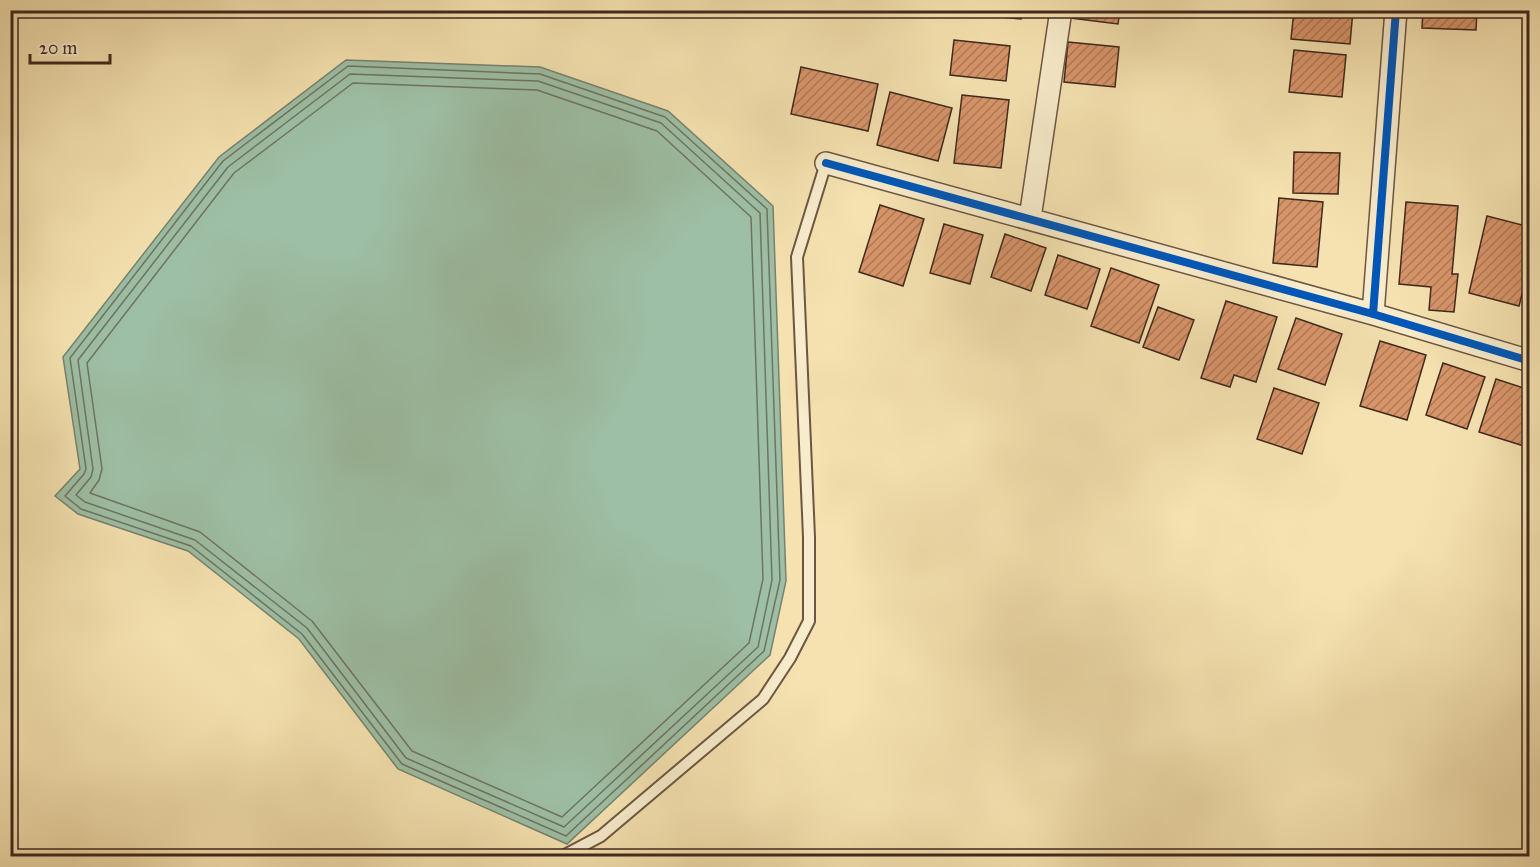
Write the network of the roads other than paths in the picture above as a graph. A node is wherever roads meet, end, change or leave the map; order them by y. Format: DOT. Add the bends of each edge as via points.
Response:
graph roads {
  1 [pos="1062,10"];
  2 [pos="1396,10"];
  3 [pos="826,163"];
  4 [pos="1030,218"];
  5 [pos="1373,314"];
  6 [pos="1530,361"];
  7 [pos="563,856"];
  1 -- 4 [label="street"];
  2 -- 5 [label="street"];
  3 -- 4 [label="street"];
  3 -- 7 [label="lane" via="797,257 809,537 808,621 763,699 601,836"];
  4 -- 5 [label="street"];
  5 -- 6 [label="street"];
}
